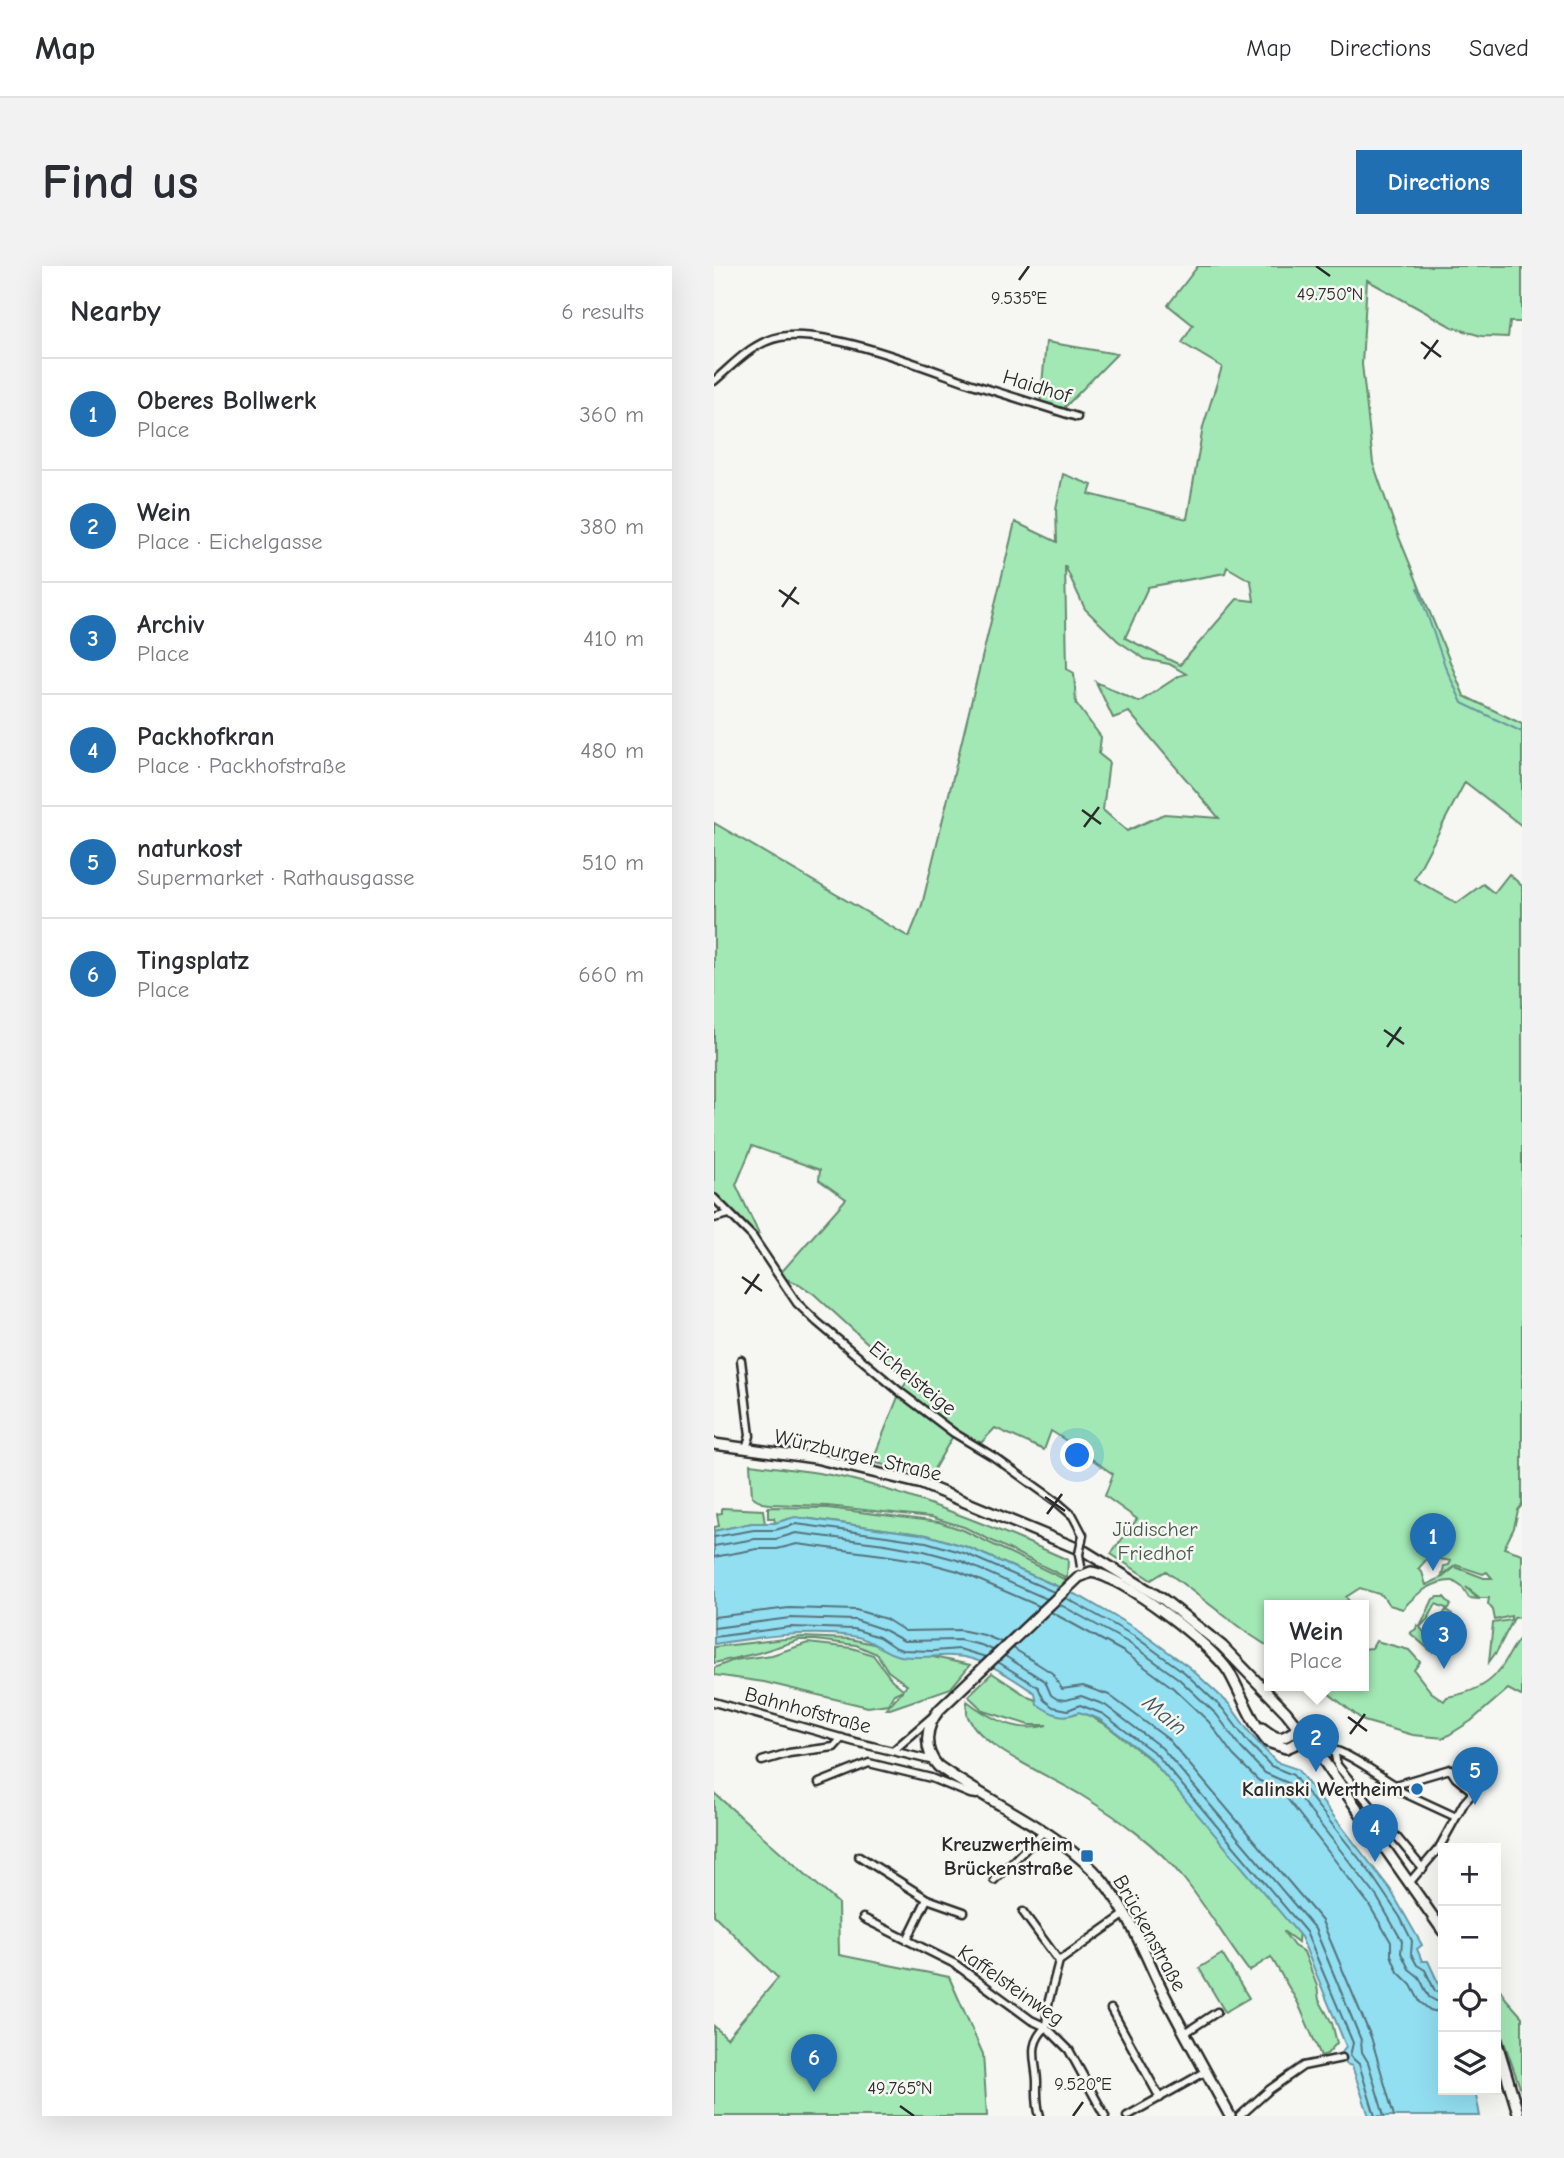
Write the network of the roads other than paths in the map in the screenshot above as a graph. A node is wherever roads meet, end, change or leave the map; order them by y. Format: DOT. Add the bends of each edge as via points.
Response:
graph roads {
  1 [pos="714,381"];
  2 [pos="1077,417"];
  3 [pos="714,1198"];
  4 [pos="729,1214"];
  5 [pos="714,1218"];
  6 [pos="741,1360"];
  7 [pos="714,1444"];
  8 [pos="746,1448"];
  9 [pos="1082,1572"];
  10 [pos="1264,1690"];
  11 [pos="1265,1691"];
  12 [pos="714,1702"];
  13 [pos="937,1713"];
  14 [pos="1258,1725"];
  15 [pos="1299,1728"];
  16 [pos="842,1738"];
  17 [pos="1307,1739"];
  18 [pos="894,1750"];
  19 [pos="1334,1750"];
  20 [pos="1316,1751"];
  21 [pos="762,1761"];
  22 [pos="934,1761"];
  23 [pos="819,1783"];
  24 [pos="1395,1785"];
  25 [pos="981,1793"];
  26 [pos="1456,1817"];
  27 [pos="1043,1832"];
  28 [pos="859,1856"];
  29 [pos="1423,1869"];
  30 [pos="994,1881"];
  31 [pos="1410,1881"];
  32 [pos="927,1899"];
  33 [pos="964,1912"];
  34 [pos="1023,1912"];
  35 [pos="1124,1915"];
  36 [pos="863,1918"];
  37 [pos="1438,1923"];
  38 [pos="906,1940"];
  39 [pos="1059,1961"];
  40 [pos="1111,2009"];
  41 [pos="1217,2012"];
  42 [pos="1046,2027"];
  43 [pos="1185,2033"];
  44 [pos="1501,2056"];
  45 [pos="1342,2058"];
  46 [pos="1205,2071"];
  47 [pos="1160,2098"];
  48 [pos="1518,2111"];
  49 [pos="1040,2116"];
  50 [pos="1105,2116"];
  51 [pos="1127,2116"];
  52 [pos="1230,2116"];
  53 [pos="1240,2116"];
  1 -- 2 [label="street, Haidhof" via="758,345 801,335 890,356"];
  3 -- 4 [label="street, Eichelsteige"];
  4 -- 5 [label="street"];
  4 -- 9 [label="street, Eichelsteige, bridge" via="752,1237 797,1303 817,1322 954,1433 1073,1516 1083,1535 1079,1553"];
  6 -- 8 [label="street" via="750,1436"];
  7 -- 8 [label="street, Würzburger Straße"];
  8 -- 10 [label="street, Würzburger Straße" via="815,1458 922,1484 1068,1545 1129,1577 1186,1616"];
  9 -- 13 [label="street"];
  9 -- 14 [label="street" via="1109,1577 1193,1636 1227,1669"];
  11 -- 15 [label="street, Würzburger Straße"];
  12 -- 16 [label="street, Bahnhofstraße"];
  13 -- 18 [label="street, Bahnhofstraße"];
  13 -- 22 [label="street" via="928,1740"];
  14 -- 15 [label="street" via="1278,1739"];
  14 -- 17 [label="street" via="1268,1742 1278,1747 1292,1747"];
  15 -- 17 [label="street, Würzburger Straße"];
  16 -- 18 [label="street, Bahnhofstraße"];
  16 -- 21 [label="street" via="834,1747"];
  17 -- 20 [label="street, Würzburger Straße"];
  18 -- 22 [label="street, Bahnhofstraße"];
  19 -- 20 [label="street"];
  19 -- 24 [label="street"];
  19 -- 29 [label="street" via="1337,1765"];
  20 -- 31 [label="street, Würzburger Straße"];
  22 -- 25 [label="street, Brückenstraße"];
  23 -- 25 [label="street" via="869,1763 931,1778 970,1794"];
  24 -- 26 [label="street"];
  24 -- 26 [label="street" via="1450,1769 1471,1790"];
  25 -- 27 [label="street, Brückenstraße"];
  26 -- 29 [label="street"];
  27 -- 30 [label="street"];
  27 -- 35 [label="street, Brückenstraße" via="1095,1872"];
  28 -- 32 [label="street"];
  29 -- 31 [label="street"];
  31 -- 37 [label="street, Würzburger Straße"];
  32 -- 33 [label="street"];
  32 -- 38 [label="street"];
  34 -- 39 [label="street"];
  35 -- 39 [label="street"];
  35 -- 43 [label="street, Brückenstraße"];
  36 -- 38 [label="street, Kaffelsteinweg"];
  38 -- 42 [label="street, Kaffelsteinweg" via="955,1964"];
  39 -- 42 [label="street"];
  40 -- 47 [label="street"];
  41 -- 43 [label="street"];
  42 -- 49 [label="street" via="1035,2043 1032,2060"];
  42 -- 50 [label="street, Kaffelsteinweg" via="1069,2050"];
  43 -- 46 [label="street, Brückenstraße"];
  44 -- 48 [label="street"];
  45 -- 53 [label="street" via="1303,2066"];
  46 -- 47 [label="street"];
  46 -- 52 [label="street, Brückenstraße"];
  47 -- 51 [label="street"];
}
